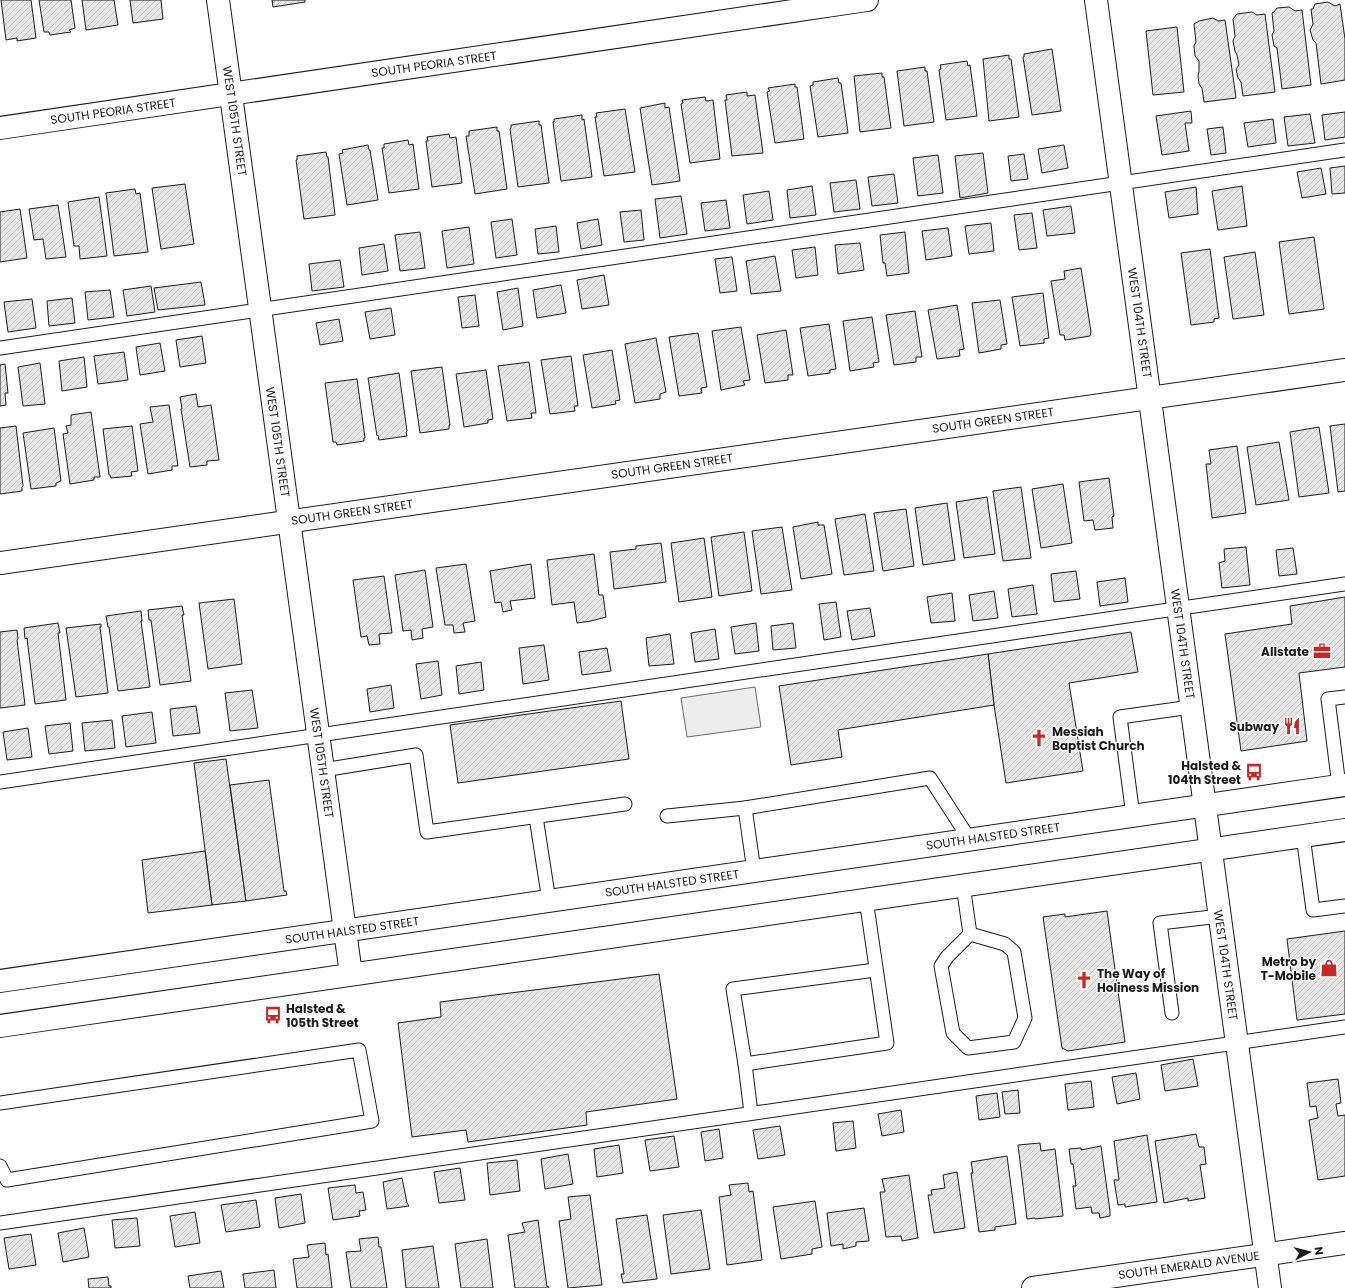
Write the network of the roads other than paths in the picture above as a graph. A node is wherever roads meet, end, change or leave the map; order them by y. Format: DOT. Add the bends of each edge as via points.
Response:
graph roads {
  1 [pos="218,0"];
  2 [pos="867,0"];
  3 [pos="1096,0"];
  4 [pos="231,94"];
  5 [pos="0,128"];
  6 [pos="1345,150"];
  7 [pos="1121,183"];
  8 [pos="260,309"];
  9 [pos="0,348"];
  10 [pos="1345,370"];
  11 [pos="1150,398"];
  12 [pos="289,521"];
  13 [pos="0,563"];
  14 [pos="1345,584"];
  15 [pos="1178,608"];
  16 [pos="1345,697"];
  17 [pos="1191,707"];
  18 [pos="318,735"];
  19 [pos="323,770"];
  20 [pos="0,782"];
  21 [pos="1342,786"];
  22 [pos="625,804"];
  23 [pos="1205,805"];
  24 [pos="745,808"];
  25 [pos="667,816"];
  26 [pos="1133,816"];
  27 [pos="536,817"];
  28 [pos="1345,830"];
  29 [pos="1303,836"];
  30 [pos="970,840"];
  31 [pos="1211,849"];
  32 [pos="754,871"];
  33 [pos="963,885"];
  34 [pos="866,899"];
  35 [pos="549,901"];
  36 [pos="1345,906"];
  37 [pos="1220,916"];
  38 [pos="345,931"];
  39 [pos="970,934"];
  40 [pos="875,970"];
  41 [pos="351,974"];
  42 [pos="0,981"];
  43 [pos="1172,1013"];
  44 [pos="0,1026"];
  45 [pos="1345,1027"];
  46 [pos="1237,1043"];
  47 [pos="745,1064"];
  48 [pos="0,1103"];
  49 [pos="751,1114"];
  50 [pos="0,1166"];
  51 [pos="0,1223"];
  52 [pos="1345,1243"];
  53 [pos="1265,1254"];
  54 [pos="1033,1288"];
  55 [pos="1270,1288"];
  1 -- 4 [label="street, WEST 105TH STREET"];
  2 -- 4 [label="street, SOUTH PEORIA STREET"];
  3 -- 7 [label="street, WEST 104TH STREET"];
  4 -- 5 [label="street, SOUTH PEORIA STREET"];
  4 -- 8 [label="street, WEST 105TH STREET"];
  6 -- 7 [label="lane"];
  7 -- 8 [label="lane"];
  7 -- 11 [label="street, WEST 104TH STREET"];
  8 -- 9 [label="lane"];
  8 -- 12 [label="street, WEST 105TH STREET"];
  10 -- 11 [label="street, SOUTH GREEN STREET"];
  11 -- 12 [label="street, SOUTH GREEN STREET"];
  11 -- 15 [label="street, WEST 104TH STREET"];
  12 -- 13 [label="street, SOUTH GREEN STREET"];
  12 -- 18 [label="street, WEST 105TH STREET"];
  14 -- 15 [label="lane"];
  15 -- 17 [label="street, WEST 104TH STREET"];
  15 -- 18 [label="lane"];
  16 -- 21 [label="lane" via="1328,699"];
  17 -- 23 [label="street, WEST 104TH STREET"];
  17 -- 26 [label="lane" via="1120,717"];
  18 -- 19 [label="street, WEST 105TH STREET"];
  18 -- 20 [label="lane"];
  19 -- 27 [label="lane" via="416,755 427,832"];
  19 -- 38 [label="street, WEST 105TH STREET"];
  21 -- 23 [label="street, SOUTH HALSTED STREET"];
  22 -- 27 [label="lane"];
  23 -- 26 [label="street, SOUTH HALSTED STREET"];
  23 -- 31 [label="street, WEST 104TH STREET"];
  24 -- 25 [label="lane"];
  24 -- 30 [label="lane" via="930,778"];
  24 -- 32 [label="lane"];
  26 -- 30 [label="street, SOUTH HALSTED STREET"];
  27 -- 35 [label="lane"];
  28 -- 29 [label="street"];
  29 -- 31 [label="street"];
  29 -- 36 [label="lane" via="1313,910"];
  30 -- 32 [label="street, SOUTH HALSTED STREET"];
  31 -- 33 [label="street"];
  31 -- 37 [label="street, WEST 104TH STREET"];
  32 -- 35 [label="street, SOUTH HALSTED STREET"];
  33 -- 34 [label="street"];
  33 -- 39 [label="lane"];
  34 -- 40 [label="lane"];
  34 -- 41 [label="street"];
  35 -- 38 [label="street, SOUTH HALSTED STREET"];
  37 -- 43 [label="lane" via="1160,923"];
  37 -- 46 [label="street, WEST 104TH STREET"];
  38 -- 41 [label="street, WEST 105TH STREET"];
  38 -- 42 [label="street, SOUTH HALSTED STREET"];
  39 -- 39 [label="lane" via="1005,944 1014,952 1025,1018 1014,1042 968,1048 953,1033 942,966 947,957"];
  40 -- 47 [label="lane" via="887,1043"];
  40 -- 47 [label="lane" via="733,989"];
  41 -- 44 [label="street"];
  45 -- 46 [label="lane"];
  46 -- 49 [label="lane"];
  46 -- 53 [label="street, WEST 104TH STREET"];
  47 -- 49 [label="lane"];
  48 -- 50 [label="lane" via="359,1050 372,1121 7,1180"];
  49 -- 51 [label="lane"];
  52 -- 53 [label="street, SOUTH EMERALD AVENUE"];
  53 -- 54 [label="street, SOUTH EMERALD AVENUE"];
  53 -- 55 [label="street, WEST 104TH STREET"];
}
